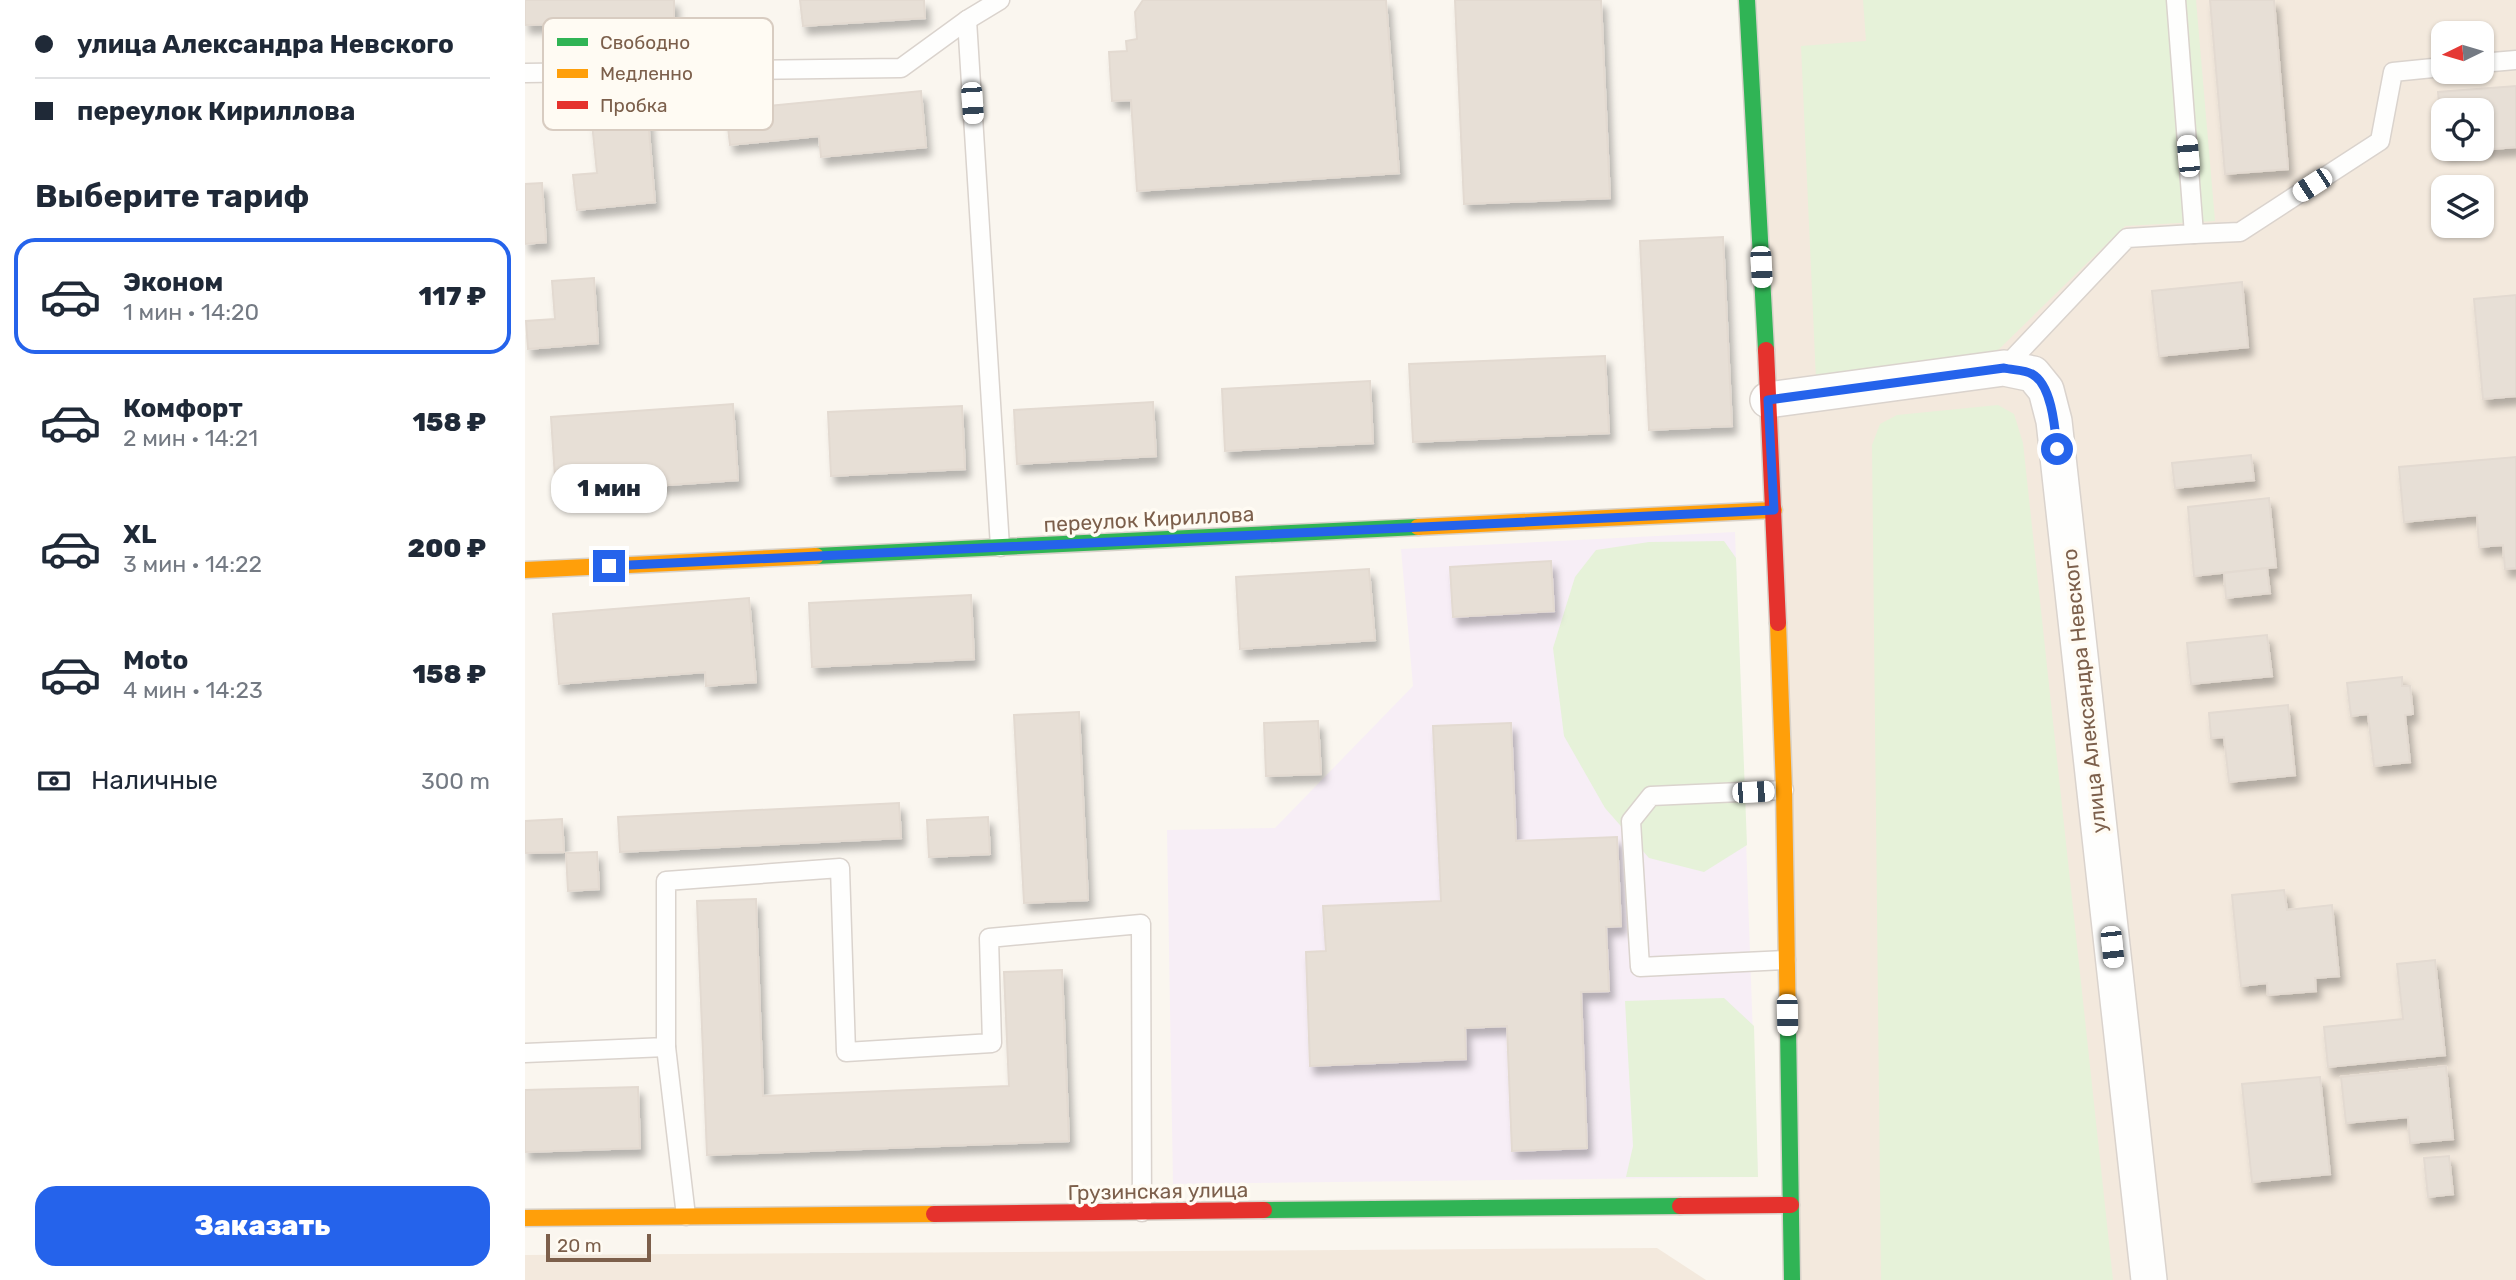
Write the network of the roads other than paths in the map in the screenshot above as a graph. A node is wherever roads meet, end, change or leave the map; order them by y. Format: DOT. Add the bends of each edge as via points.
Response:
graph roads {
  1 [pos="1000,0"];
  2 [pos="1747,0"];
  3 [pos="2176,0"];
  4 [pos="967,19"];
  5 [pos="2516,60"];
  6 [pos="2494,62"];
  7 [pos="2431,68"];
  8 [pos="773,70"];
  9 [pos="525,73"];
  10 [pos="543,73"];
  11 [pos="2194,234"];
  12 [pos="2004,368"];
  13 [pos="1768,400"];
  14 [pos="1774,510"];
  15 [pos="1000,547"];
  16 [pos="525,569"];
  17 [pos="1784,790"];
  18 [pos="1786,960"];
  19 [pos="666,1047"];
  20 [pos="525,1053"];
  21 [pos="1791,1205"];
  22 [pos="1142,1212"];
  23 [pos="686,1216"];
  24 [pos="525,1218"];
  25 [pos="1792,1280"];
  26 [pos="2149,1280"];
  1 -- 4 [label="lane"];
  2 -- 13 [label="street"];
  3 -- 11 [label="lane"];
  4 -- 8 [label="lane" via="901,68"];
  4 -- 15 [label="lane"];
  5 -- 6 [label="lane"];
  7 -- 11 [label="lane" via="2393,72 2380,141 2240,232"];
  9 -- 10 [label="lane"];
  11 -- 12 [label="lane" via="2127,238"];
  12 -- 13 [label="street, улица Александра Невского"];
  12 -- 26 [label="street, улица Александра Невского" via="2033,374 2046,390 2054,421"];
  13 -- 14 [label="street"];
  14 -- 15 [label="street, переулок Кириллова"];
  14 -- 17 [label="street"];
  15 -- 16 [label="street, переулок Кириллова"];
  17 -- 18 [label="street"];
  17 -- 18 [label="lane" via="1651,796 1631,821 1640,967"];
  18 -- 21 [label="street"];
  19 -- 20 [label="lane"];
  19 -- 22 [label="lane" via="666,881 839,868 846,1052 992,1043 989,938 1141,924"];
  19 -- 23 [label="lane"];
  21 -- 22 [label="street, Грузинская улица"];
  21 -- 25 [label="street"];
  22 -- 23 [label="street, Грузинская улица"];
  23 -- 24 [label="street, Грузинская улица"];
}
